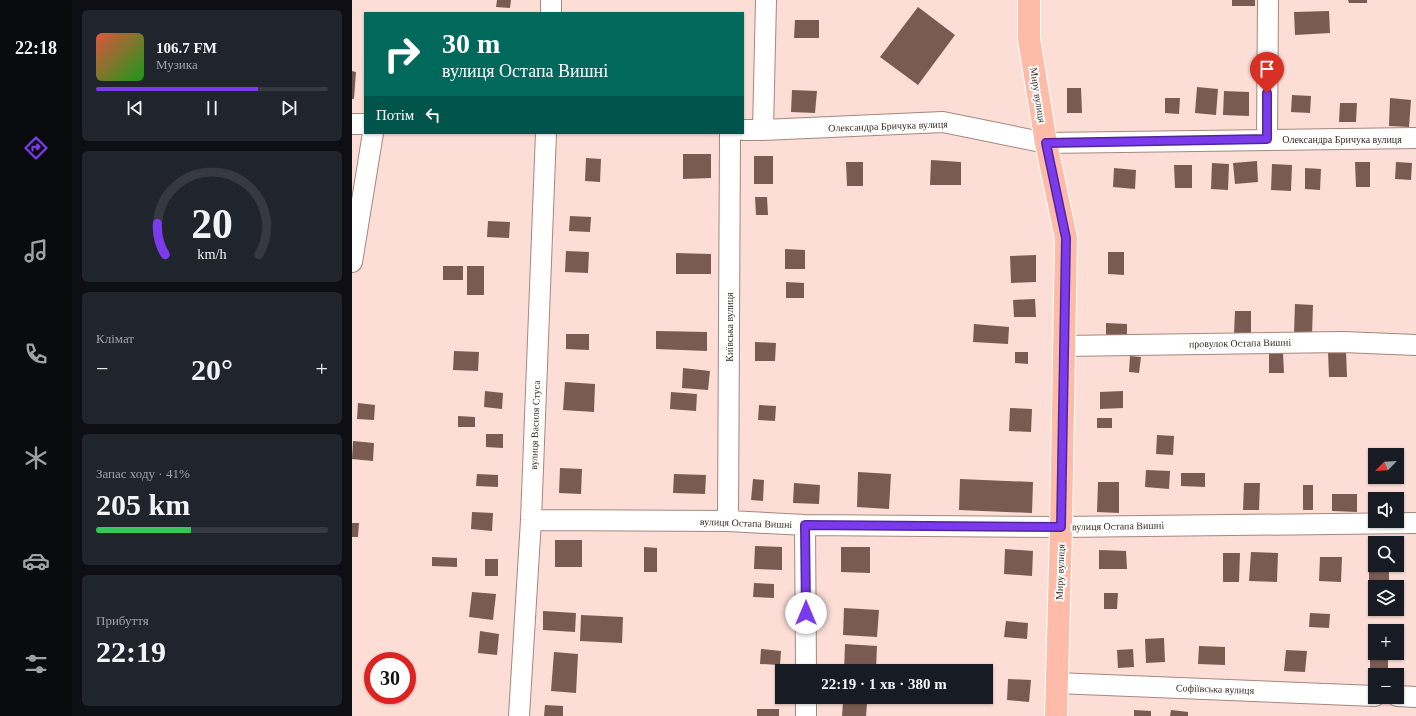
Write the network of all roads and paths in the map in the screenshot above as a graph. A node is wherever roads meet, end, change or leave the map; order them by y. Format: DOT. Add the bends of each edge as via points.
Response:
graph roads {
  1 [pos="551,0"];
  2 [pos="766,0"];
  3 [pos="1029,0"];
  4 [pos="1268,0"];
  5 [pos="551,12"];
  6 [pos="352,124"];
  7 [pos="364,124"];
  8 [pos="744,130"];
  9 [pos="764,130"];
  10 [pos="373,134"];
  11 [pos="546,134"];
  12 [pos="730,134"];
  13 [pos="1416,138"];
  14 [pos="1267,139"];
  15 [pos="1046,143"];
  16 [pos="352,262"];
  17 [pos="1064,346"];
  18 [pos="1416,346"];
  19 [pos="531,520"];
  20 [pos="728,521"];
  21 [pos="1416,522"];
  22 [pos="805,525"];
  23 [pos="1061,527"];
  24 [pos="806,664"];
  25 [pos="1056,683"];
  26 [pos="1368,696"];
  27 [pos="1404,696"];
  28 [pos="1416,697"];
  29 [pos="806,704"];
  30 [pos="519,716"];
  31 [pos="806,716"];
  32 [pos="1056,716"];
  1 -- 5 [label="street"];
  2 -- 9 [label="street"];
  3 -- 15 [label="main road, Миру вулиця" via="1029,39"];
  4 -- 14 [label="street"];
  6 -- 7 [label="street"];
  8 -- 9 [label="street, Олександра Бричука вулиця"];
  9 -- 15 [label="street, Олександра Бричука вулиця" via="943,122"];
  10 -- 16 [label="street"];
  11 -- 19 [label="street, вулиця Василя Стуса"];
  12 -- 20 [label="street, Київська вулиця"];
  13 -- 14 [label="street, Олександра Бричука вулиця"];
  14 -- 15 [label="street, Олександра Бричука вулиця"];
  15 -- 17 [label="main road, Миру вулиця" via="1066,238"];
  17 -- 18 [label="street, провулок Остапа Вишні" via="1343,342"];
  17 -- 23 [label="main road, Миру вулиця"];
  19 -- 20 [label="street, вулиця Остапа Вишні"];
  19 -- 30 [label="street, вулиця Василя Стуса"];
  20 -- 22 [label="street, вулиця Остапа Вишні"];
  21 -- 23 [label="street, вулиця Остапа Вишні"];
  22 -- 23 [label="street, вулиця Остапа Вишні"];
  22 -- 24 [label="street"];
  23 -- 25 [label="main road, Миру вулиця"];
  25 -- 26 [label="street, Софіївська вулиця"];
  25 -- 32 [label="main road, Миру вулиця"];
  27 -- 28 [label="street"];
  29 -- 31 [label="street"];
}
